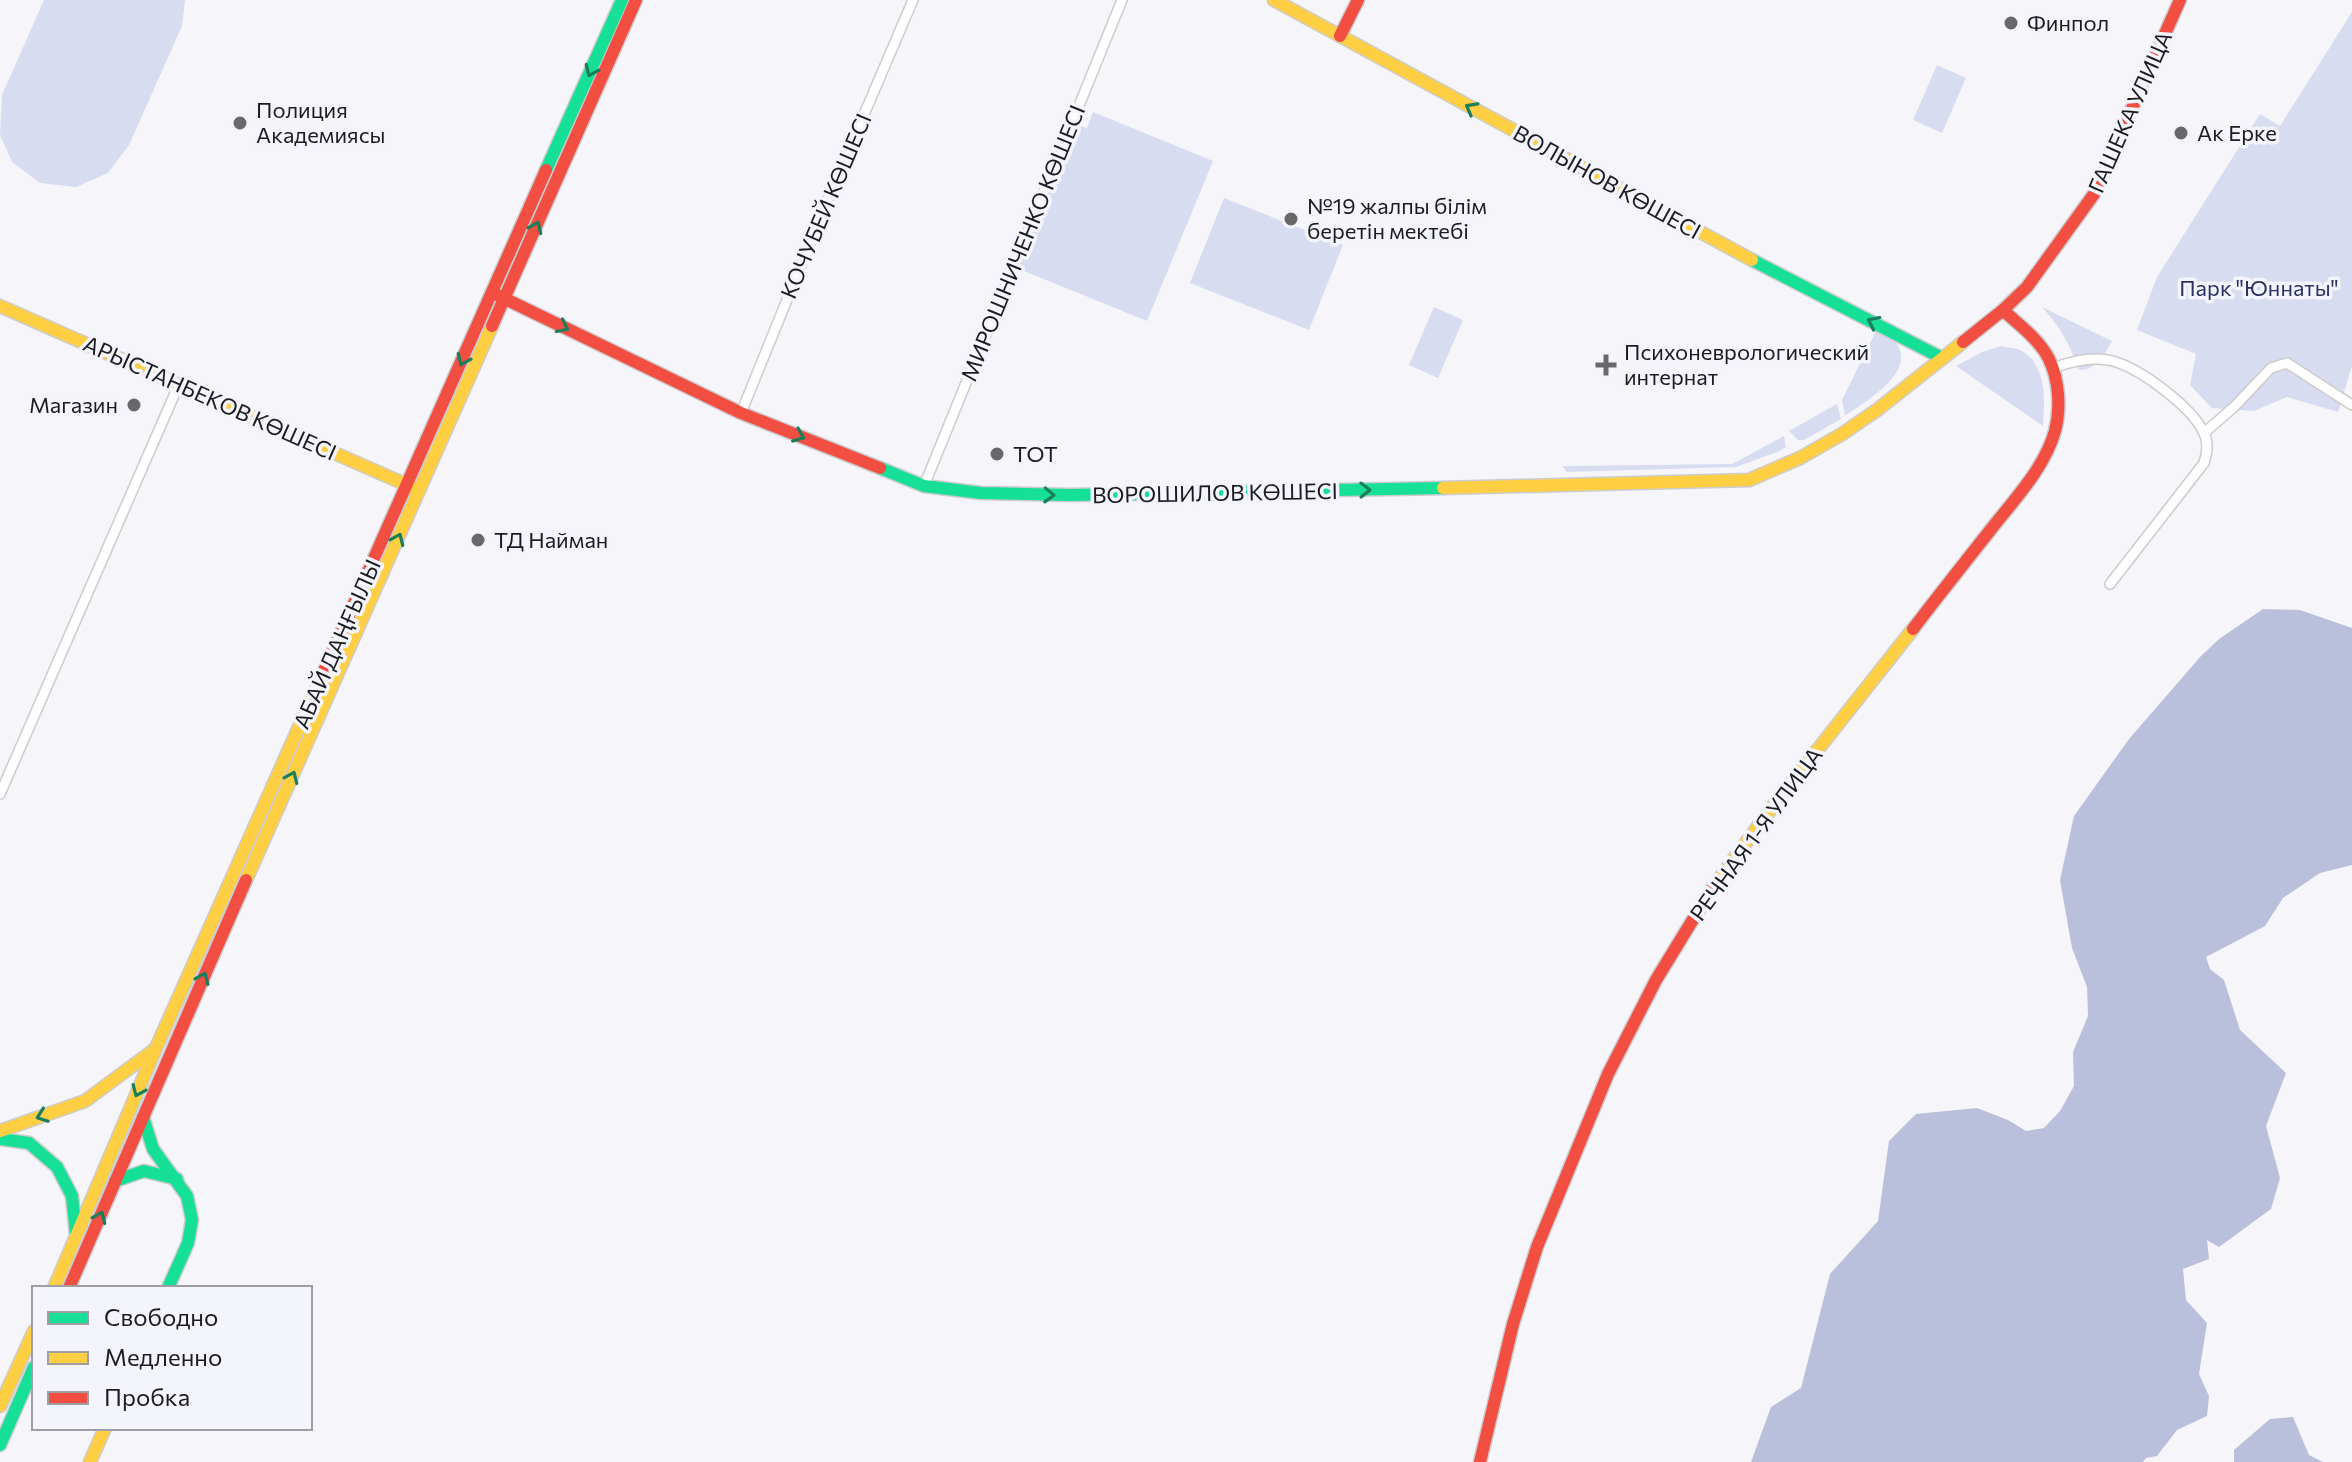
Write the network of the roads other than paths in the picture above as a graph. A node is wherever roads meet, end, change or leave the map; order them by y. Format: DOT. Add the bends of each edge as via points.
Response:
graph roads {
  1 [pos="622,0"];
  2 [pos="636,0"];
  3 [pos="913,0"];
  4 [pos="1122,0"];
  5 [pos="1274,0"];
  6 [pos="1358,0"];
  7 [pos="2180,0"];
  8 [pos="1340,36"];
  9 [pos="499,295"];
  10 [pos="0,306"];
  11 [pos="2003,310"];
  12 [pos="1942,358"];
  13 [pos="2053,368"];
  14 [pos="179,384"];
  15 [pos="2352,405"];
  16 [pos="741,413"];
  17 [pos="2204,433"];
  18 [pos="924,486"];
  19 [pos="414,487"];
  20 [pos="2110,584"];
  21 [pos="0,794"];
  22 [pos="156,1048"];
  23 [pos="143,1117"];
  24 [pos="0,1131"];
  25 [pos="0,1139"];
  26 [pos="177,1179"];
  27 [pos="115,1181"];
  28 [pos="76,1235"];
  29 [pos="55,1286"];
  30 [pos="70,1286"];
  31 [pos="169,1286"];
  32 [pos="32,1335"];
  33 [pos="32,1372"];
  34 [pos="0,1406"];
  35 [pos="104,1430"];
  36 [pos="0,1445"];
  37 [pos="90,1462"];
  38 [pos="1480,1462"];
  1 -- 9 [label="main road, АБАЙ ДАҢҒЫЛЫ, one-way"];
  9 -- 2 [label="main road, АБАЙ ДАҢҒЫЛЫ, one-way"];
  3 -- 16 [label="street, КОЧУБЕЙ КӨШЕСІ"];
  4 -- 18 [label="street, МИРОШНИЧЕНКО КӨШЕСІ"];
  5 -- 8 [label="main road, ВОЛЫНОВ КӨШЕСІ"];
  6 -- 8 [label="main road"];
  7 -- 11 [label="main road, ГАШЕКА УЛИЦА" via="2094,194 2027,287"];
  12 -- 8 [label="main road, ВОЛЫНОВ КӨШЕСІ, one-way" via="1686,226"];
  9 -- 16 [label="main road, ВОРОШИЛОВ КӨШЕСІ, one-way"];
  9 -- 19 [label="main road, АБАЙ ДАҢҒЫЛЫ"];
  10 -- 14 [label="main road, АРЫСТАНБЕКОВ КӨШЕСІ"];
  11 -- 12 [label="main road, ГАШЕКА УЛИЦА"];
  11 -- 13 [label="main road, РЕЧНАЯ 1-Я УЛИЦА" via="2045,352"];
  18 -- 12 [label="main road, ВОРОШИЛОВ КӨШЕСІ, one-way" via="1070,495 1749,480 1842,434"];
  13 -- 17 [label="street" via="2071,361 2113,361 2165,390"];
  13 -- 38 [label="main road, РЕЧНАЯ 1-Я УЛИЦА" via="2058,418 2054,439 2039,465 1715,883 1656,980 1608,1074 1537,1247"];
  14 -- 19 [label="main road, АРЫСТАНБЕКОВ КӨШЕСІ"];
  14 -- 21 [label="street"];
  15 -- 17 [label="street" via="2287,363 2271,368"];
  16 -- 18 [label="main road, ВОРОШИЛОВ КӨШЕСІ, one-way"];
  17 -- 20 [label="street" via="2204,463"];
  19 -- 22 [label="main road, АБАЙ ДАҢҒЫЛЫ"];
  23 -- 19 [label="main road, АБАЙ ДАҢҒЫЛЫ, one-way"];
  22 -- 24 [label="main road, one-way" via="85,1101"];
  22 -- 28 [label="main road, АБАЙ ДАҢҒЫЛЫ, one-way"];
  23 -- 26 [label="main road" via="153,1149"];
  23 -- 27 [label="main road, АБАЙ ДАҢҒЫЛЫ"];
  25 -- 28 [label="main road" via="29,1143 57,1167 72,1196"];
  26 -- 27 [label="main road" via="144,1171"];
  26 -- 31 [label="main road" via="192,1220"];
  30 -- 27 [label="main road, АБАЙ ДАҢҒЫЛЫ, one-way"];
  28 -- 29 [label="main road, АБАЙ ДАҢҒЫЛЫ"];
  32 -- 34 [label="main road"];
  33 -- 36 [label="main road"];
  35 -- 37 [label="main road"];
}
